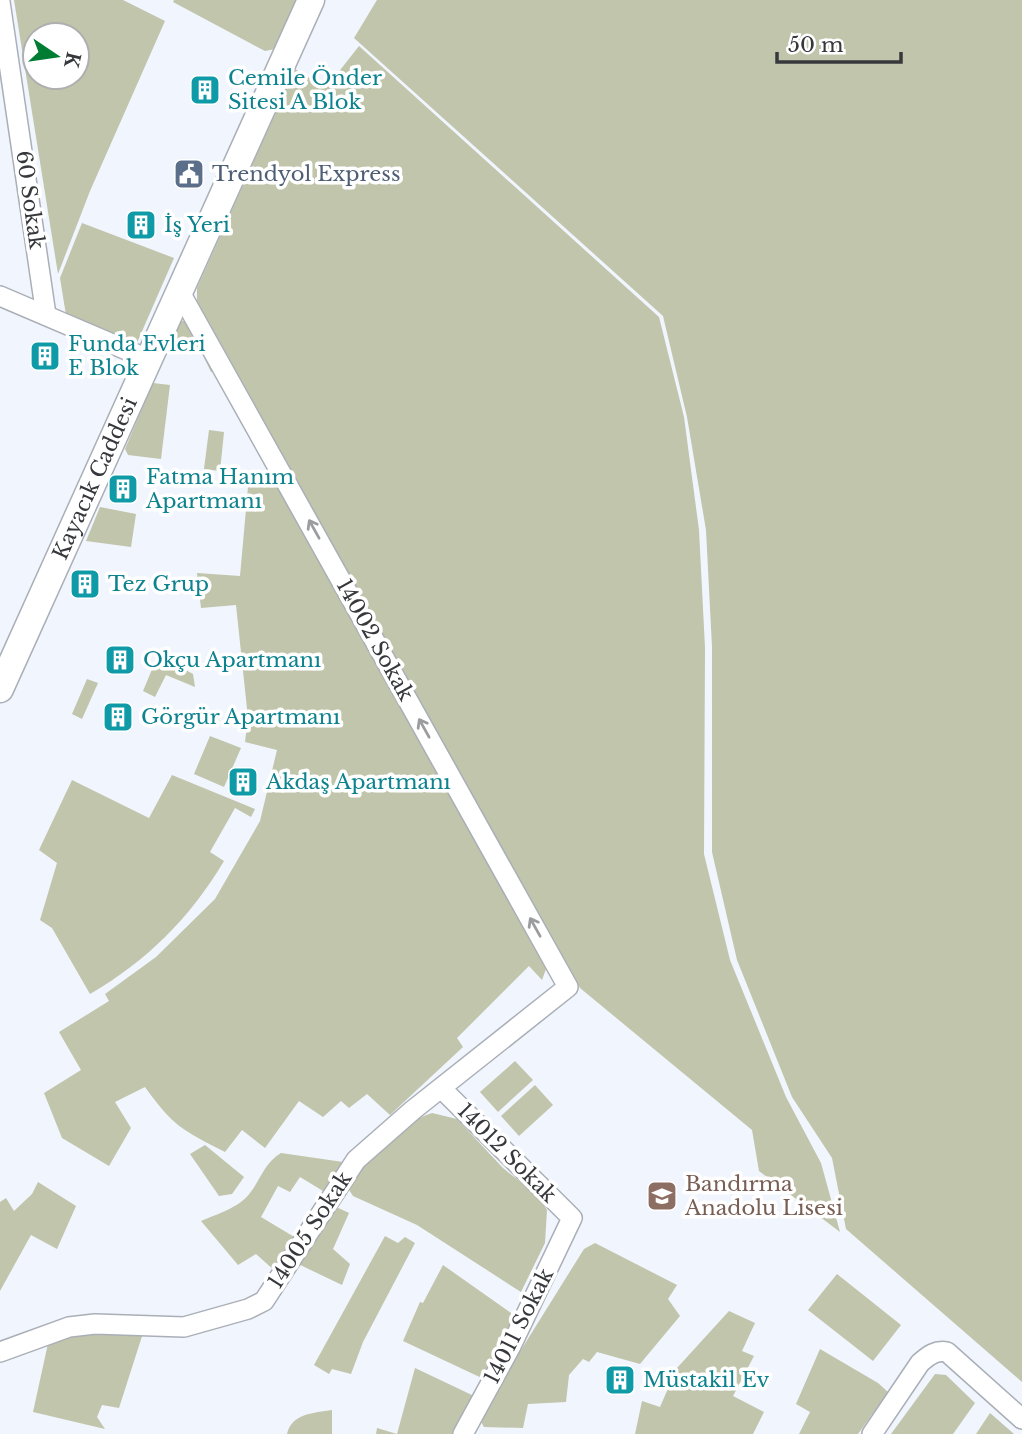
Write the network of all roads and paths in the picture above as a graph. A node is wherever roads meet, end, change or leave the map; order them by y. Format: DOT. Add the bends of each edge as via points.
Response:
graph roads {
  1 [pos="311,0"];
  2 [pos="0,2"];
  3 [pos="181,293"];
  4 [pos="0,296"];
  5 [pos="46,315"];
  6 [pos="150,359"];
  7 [pos="0,689"];
  8 [pos="568,987"];
  9 [pos="442,1089"];
  10 [pos="572,1218"];
  11 [pos="0,1352"];
  12 [pos="1022,1419"];
  13 [pos="463,1434"];
  14 [pos="872,1434"];
  1 -- 3 [label="main road, Kayacık Caddesi"];
  2 -- 5 [label="street, 60 Sokak"];
  3 -- 6 [label="main road, Kayacık Caddesi"];
  8 -- 3 [label="street, 14002 Sokak, one-way"];
  4 -- 5 [label="street"];
  5 -- 6 [label="street"];
  6 -- 7 [label="main road, Kayacık Caddesi"];
  8 -- 9 [label="street, 14005 Sokak"];
  9 -- 10 [label="street, 14012 Sokak"];
  9 -- 11 [label="street, 14005 Sokak" via="356,1160 258,1305 184,1327 69,1327"];
  10 -- 13 [label="street, 14011 Sokak"];
  12 -- 14 [label="street" via="947,1352 935,1353 920,1363"];
}
